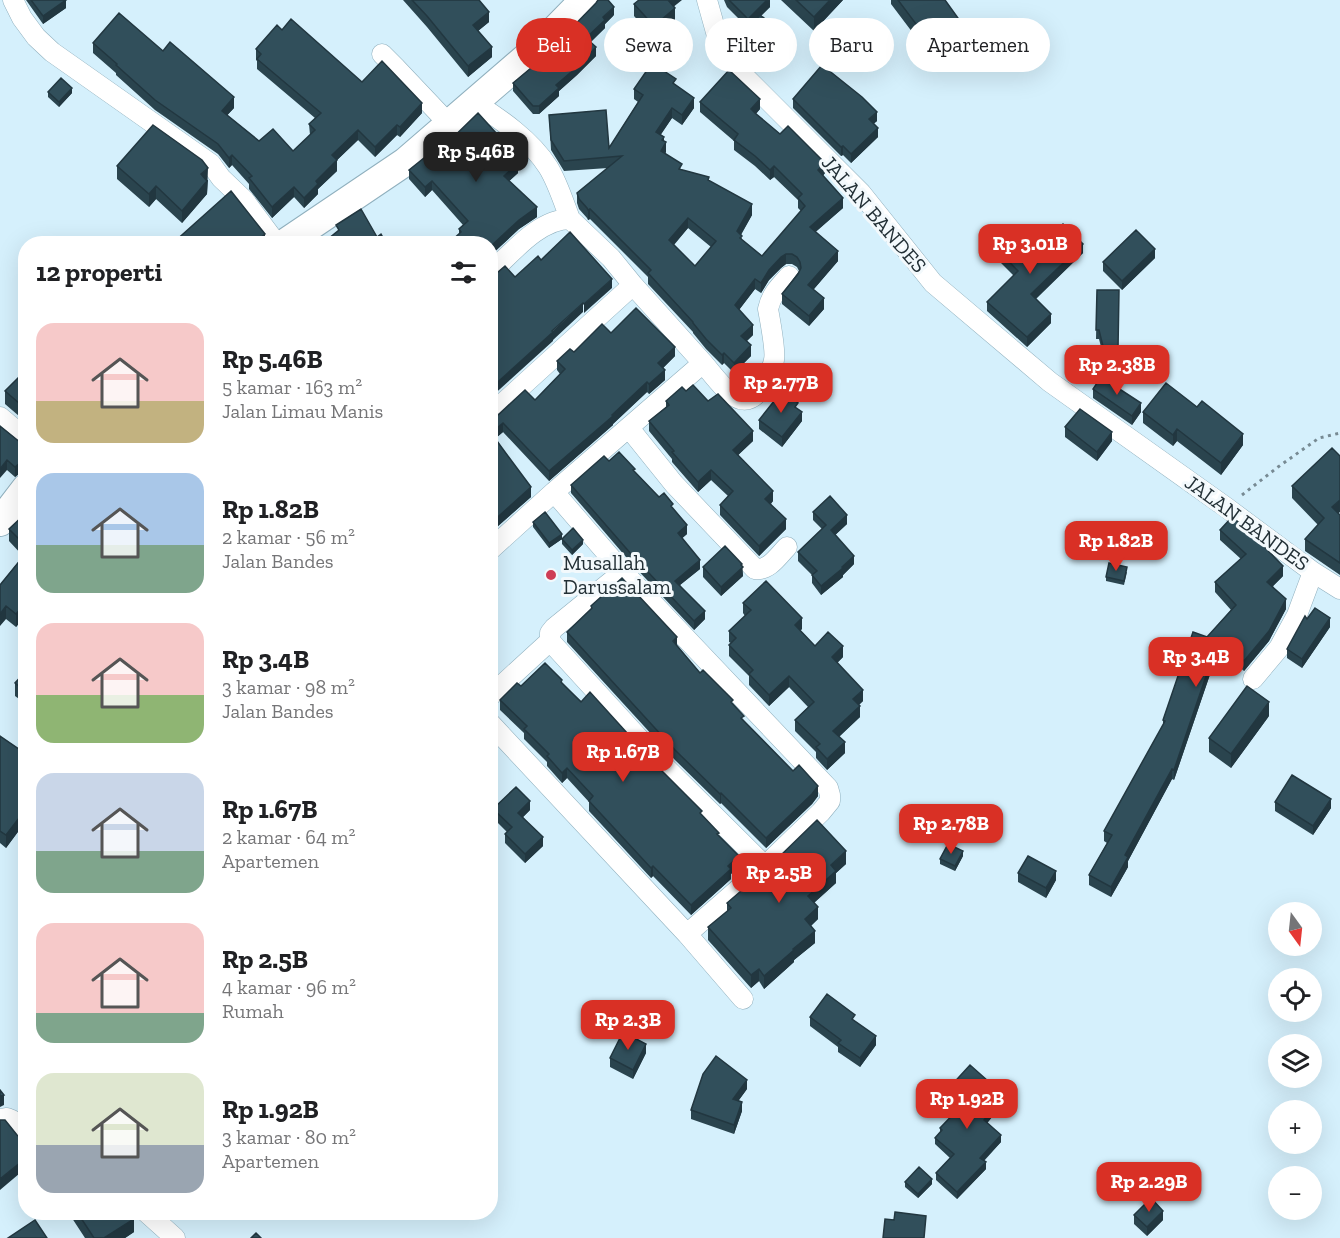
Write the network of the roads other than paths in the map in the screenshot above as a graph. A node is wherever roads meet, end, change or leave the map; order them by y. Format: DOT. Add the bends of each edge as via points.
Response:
graph roads {
  1 [pos="13,0"];
  2 [pos="584,0"];
  3 [pos="707,0"];
  4 [pos="381,54"];
  5 [pos="474,102"];
  6 [pos="449,124"];
  7 [pos="570,219"];
  8 [pos="271,236"];
  9 [pos="295,236"];
  10 [pos="498,266"];
  11 [pos="789,276"];
  12 [pos="633,285"];
  13 [pos="703,363"];
  14 [pos="498,408"];
  15 [pos="0,417"];
  16 [pos="629,428"];
  17 [pos="18,432"];
  18 [pos="554,492"];
  19 [pos="18,498"];
  20 [pos="0,522"];
  21 [pos="498,543"];
  22 [pos="787,547"];
  23 [pos="1313,572"];
  24 [pos="623,573"];
  25 [pos="1340,589"];
  26 [pos="550,640"];
  27 [pos="1253,679"];
  28 [pos="498,689"];
  29 [pos="498,732"];
  30 [pos="765,866"];
  31 [pos="687,934"];
  32 [pos="743,999"];
  33 [pos="0,1119"];
  34 [pos="18,1128"];
  35 [pos="155,1220"];
  36 [pos="175,1238"];
  1 -- 8 [label="street" via="36,37 52,52 211,164"];
  2 -- 5 [label="street" via="536,50"];
  3 -- 23 [label="street, JALAN BANDES" via="719,43 742,74 861,193 933,283 1050,382"];
  4 -- 6 [label="street"];
  5 -- 6 [label="street"];
  5 -- 7 [label="street" via="527,142 548,167"];
  6 -- 9 [label="street" via="405,162"];
  7 -- 10 [label="street" via="537,230"];
  7 -- 12 [label="street"];
  11 -- 13 [label="street" via="770,301 775,359 757,394 740,399 729,393"];
  12 -- 13 [label="street"];
  12 -- 14 [label="street"];
  13 -- 16 [label="street"];
  15 -- 17 [label="street"];
  16 -- 18 [label="street"];
  16 -- 22 [label="street" via="674,484 755,569 766,568"];
  18 -- 21 [label="street"];
  18 -- 24 [label="street"];
  19 -- 20 [label="street"];
  23 -- 25 [label="street, JALAN BANDES"];
  23 -- 27 [label="street" via="1279,648"];
  24 -- 26 [label="street" via="554,628"];
  24 -- 30 [label="street" via="828,788 830,801"];
  26 -- 28 [label="street"];
  26 -- 30 [label="street" via="666,768"];
  29 -- 31 [label="street"];
  30 -- 31 [label="street"];
  31 -- 32 [label="street"];
  33 -- 34 [label="street" via="8,1118"];
  35 -- 36 [label="street"];
}
